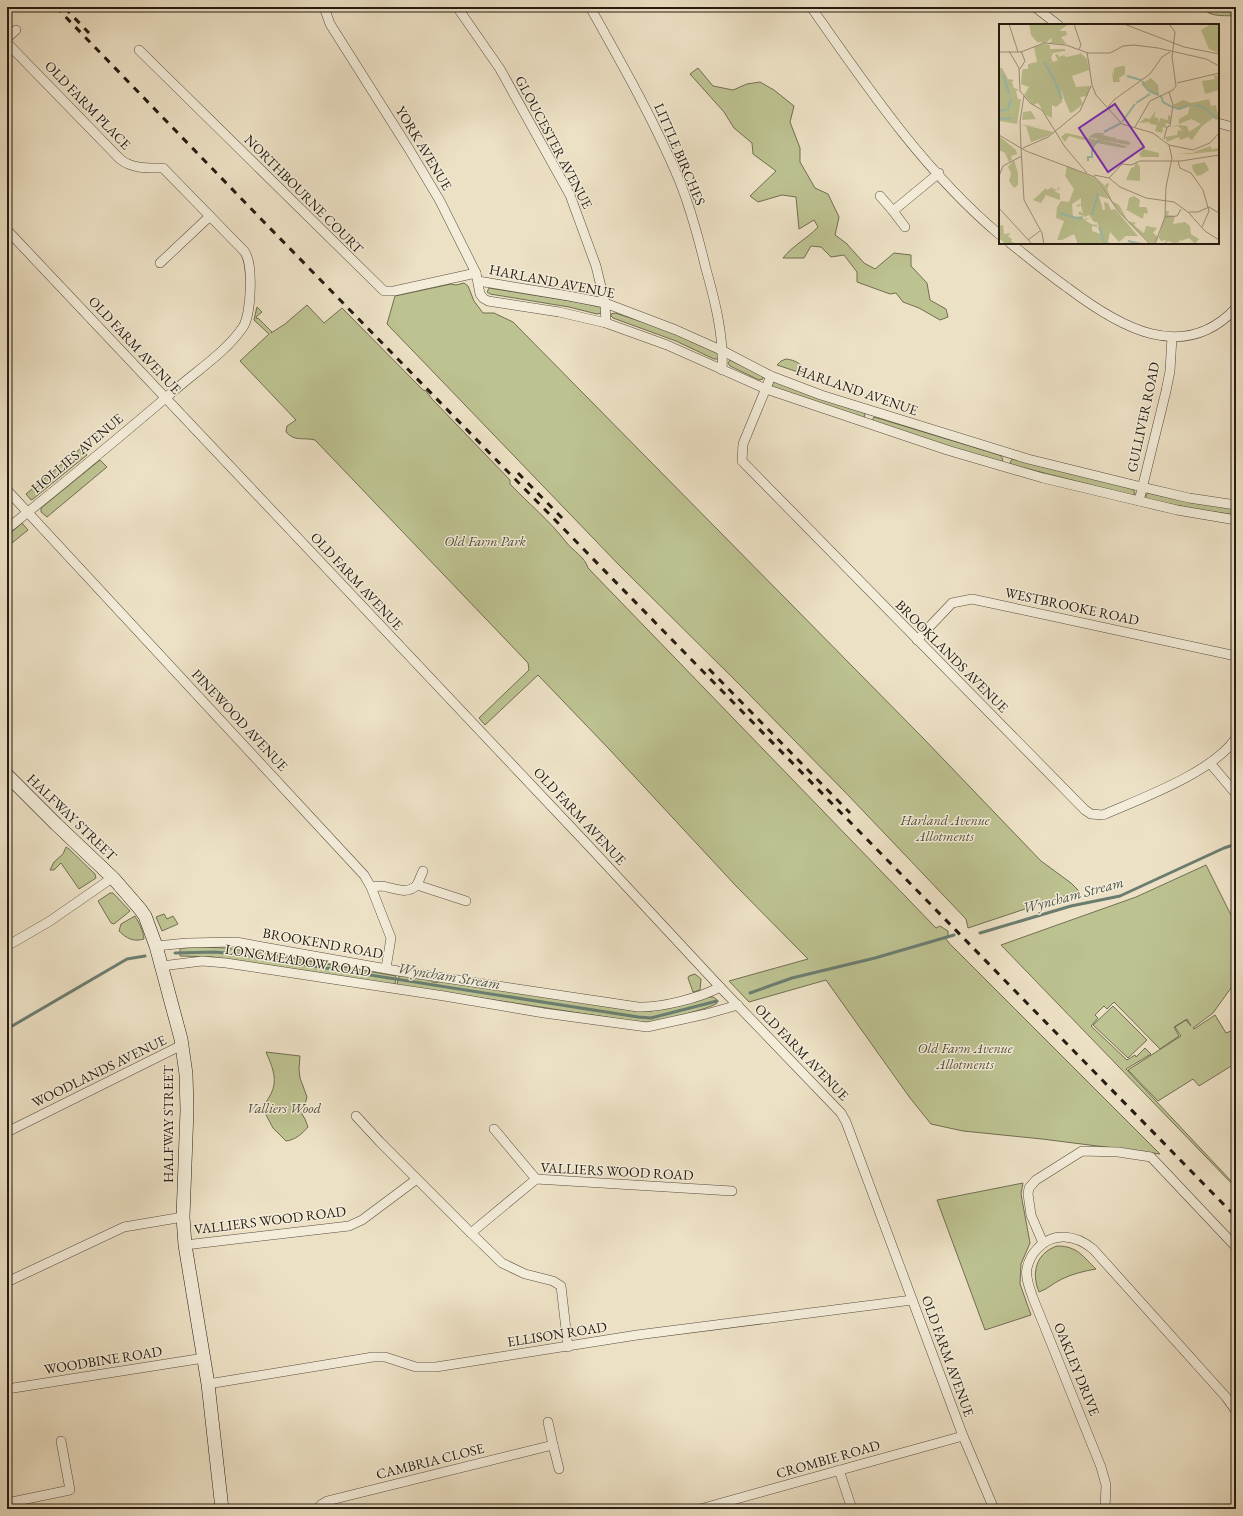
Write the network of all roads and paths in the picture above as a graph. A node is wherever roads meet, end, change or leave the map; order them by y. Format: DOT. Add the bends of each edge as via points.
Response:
graph roads {
  1 [pos="324,7"];
  2 [pos="457,7"];
  3 [pos="590,7"];
  4 [pos="811,7"];
  5 [pos="1035,7"];
  6 [pos="1057,24"];
  7 [pos="16,30"];
  8 [pos="7,38"];
  9 [pos="7,43"];
  10 [pos="138,50"];
  11 [pos="1219,123"];
  12 [pos="1236,128"];
  13 [pos="938,173"];
  14 [pos="880,196"];
  15 [pos="893,211"];
  16 [pos="210,216"];
  17 [pos="906,227"];
  18 [pos="7,230"];
  19 [pos="999,234"];
  20 [pos="1011,244"];
  21 [pos="160,263"];
  22 [pos="477,277"];
  23 [pos="494,302"];
  24 [pos="605,303"];
  25 [pos="1236,308"];
  26 [pos="606,323"];
  27 [pos="1172,337"];
  28 [pos="723,351"];
  29 [pos="722,370"];
  30 [pos="771,376"];
  31 [pos="766,389"];
  32 [pos="166,398"];
  33 [pos="1142,487"];
  34 [pos="7,490"];
  35 [pos="1139,501"];
  36 [pos="1236,505"];
  37 [pos="28,512"];
  38 [pos="1236,520"];
  39 [pos="7,529"];
  40 [pos="917,640"];
  41 [pos="1236,656"];
  42 [pos="1236,738"];
  43 [pos="1210,763"];
  44 [pos="7,775"];
  45 [pos="1236,794"];
  46 [pos="423,872"];
  47 [pos="112,878"];
  48 [pos="417,885"];
  49 [pos="371,887"];
  50 [pos="466,901"];
  51 [pos="7,946"];
  52 [pos="156,946"];
  53 [pos="162,966"];
  54 [pos="386,968"];
  55 [pos="720,987"];
  56 [pos="738,1005"];
  57 [pos="182,1045"];
  58 [pos="356,1116"];
  59 [pos="494,1129"];
  60 [pos="7,1132"];
  61 [pos="417,1179"];
  62 [pos="536,1179"];
  63 [pos="732,1191"];
  64 [pos="183,1217"];
  65 [pos="471,1233"];
  66 [pos="1043,1243"];
  67 [pos="185,1245"];
  68 [pos="1236,1247"];
  69 [pos="7,1282"];
  70 [pos="912,1300"];
  71 [pos="568,1347"];
  72 [pos="204,1358"];
  73 [pos="208,1384"];
  74 [pos="7,1389"];
  75 [pos="1236,1411"];
  76 [pos="548,1422"];
  77 [pos="963,1436"];
  78 [pos="61,1441"];
  79 [pos="553,1445"];
  80 [pos="559,1469"];
  81 [pos="839,1470"];
  82 [pos="7,1503"];
  83 [pos="222,1509"];
  84 [pos="317,1509"];
  85 [pos="700,1509"];
  86 [pos="852,1509"];
  87 [pos="994,1509"];
  88 [pos="1105,1509"];
  1 -- 22 [label="street, YORK AVENUE" via="330,24 440,201"];
  2 -- 24 [label="street, GLOUCESTER AVENUE" via="500,69 570,195 596,266"];
  3 -- 28 [label="street, LITTLE BIRCHES" via="641,100 680,182 713,292"];
  4 -- 13 [label="street" via="892,120"];
  5 -- 6 [label="street"];
  7 -- 8 [label="street"];
  9 -- 16 [label="street, OLD FARM PLACE" via="120,159 140,168 163,168"];
  10 -- 22 [label="street, NORTHBOURNE COURT" via="384,291"];
  11 -- 12 [label="street"];
  13 -- 15 [label="street"];
  13 -- 19 [label="street"];
  14 -- 15 [label="street"];
  15 -- 17 [label="street"];
  16 -- 21 [label="street"];
  16 -- 32 [label="street, OLD FARM PLACE" via="248,258 250,278 246,320 228,344"];
  18 -- 32 [label="street, OLD FARM AVENUE"];
  20 -- 27 [label="street" via="1078,296 1117,321 1150,334"];
  22 -- 23 [label="street, YORK AVENUE" via="480,294 488,301"];
  22 -- 24 [label="street, HARLAND AVENUE"];
  23 -- 26 [label="street, HARLAND AVENUE" via="559,312"];
  24 -- 26 [label="street, GLOUCESTER AVENUE"];
  24 -- 28 [label="street, HARLAND AVENUE" via="658,322"];
  25 -- 27 [label="street" via="1207,331 1190,336"];
  26 -- 29 [label="street, HARLAND AVENUE" via="667,345"];
  27 -- 33 [label="street, GULLIVER ROAD" via="1166,391"];
  28 -- 29 [label="street, LITTLE BIRCHES"];
  28 -- 30 [label="street, HARLAND AVENUE"];
  29 -- 31 [label="street, HARLAND AVENUE"];
  30 -- 31 [label="street, BROOKLANDS AVENUE"];
  30 -- 33 [label="street, HARLAND AVENUE" via="943,434 1028,459"];
  31 -- 35 [label="street, HARLAND AVENUE" via="948,450 1043,478"];
  31 -- 40 [label="street, BROOKLANDS AVENUE" via="743,444 742,461"];
  32 -- 37 [label="street, HOLLIES AVENUE"];
  32 -- 55 [label="street, OLD FARM AVENUE"];
  33 -- 35 [label="street, GULLIVER ROAD"];
  33 -- 36 [label="street, HARLAND AVENUE"];
  34 -- 37 [label="street, PINEWOOD AVENUE"];
  35 -- 38 [label="street, HARLAND AVENUE"];
  37 -- 39 [label="street, HOLLIES AVENUE"];
  37 -- 49 [label="street, PINEWOOD AVENUE" via="364,875"];
  40 -- 41 [label="street, WESTBROOKE ROAD" via="952,602 972,599"];
  40 -- 43 [label="street, BROOKLANDS AVENUE" via="1084,810 1091,814 1103,815 1110,812 1172,784"];
  42 -- 43 [label="street, BROOKLANDS AVENUE"];
  43 -- 45 [label="street"];
  44 -- 47 [label="main road, HALFWAY STREET"];
  46 -- 48 [label="street"];
  47 -- 51 [label="street" via="50,921"];
  47 -- 52 [label="main road, HALFWAY STREET" via="146,916"];
  48 -- 49 [label="street" via="413,889 403,891 381,886"];
  48 -- 50 [label="street"];
  49 -- 54 [label="street, PINEWOOD AVENUE" via="391,938"];
  52 -- 53 [label="main road, HALFWAY STREET"];
  52 -- 54 [label="street, BROOKEND ROAD" via="236,942"];
  53 -- 56 [label="street, LONGMEADOW ROAD" via="202,961 226,963 647,1027"];
  53 -- 57 [label="main road, HALFWAY STREET"];
  54 -- 55 [label="street, BROOKEND ROAD" via="638,1008 690,998"];
  55 -- 56 [label="street, OLD FARM AVENUE"];
  56 -- 70 [label="street, OLD FARM AVENUE" via="836,1106 846,1122"];
  57 -- 60 [label="street, WOODLANDS AVENUE"];
  57 -- 64 [label="main road, HALFWAY STREET" via="187,1110"];
  58 -- 61 [label="street"];
  59 -- 62 [label="street"];
  61 -- 65 [label="street"];
  61 -- 67 [label="street, VALLIERS WOOD ROAD" via="362,1220 349,1226"];
  62 -- 63 [label="street, VALLIERS WOOD ROAD"];
  62 -- 65 [label="street, VALLIERS WOOD ROAD"];
  64 -- 67 [label="main road, HALFWAY STREET"];
  64 -- 69 [label="street" via="124,1227"];
  65 -- 71 [label="street" via="502,1263 525,1274 553,1280 560,1286"];
  66 -- 68 [label="street" via="1031,1215 1029,1188 1036,1180 1082,1151 1118,1152 1151,1157"];
  66 -- 75 [label="street" via="1053,1238 1066,1237 1082,1241 1093,1249"];
  66 -- 88 [label="street, OAKLEY DRIVE" via="1029,1262 1027,1277 1033,1298 1101,1467 1106,1485"];
  67 -- 72 [label="main road, HALFWAY STREET"];
  70 -- 71 [label="street, ELLISON ROAD" via="637,1335"];
  70 -- 77 [label="street, OLD FARM AVENUE"];
  71 -- 73 [label="street, ELLISON ROAD" via="436,1367 416,1367 385,1357 373,1357"];
  72 -- 73 [label="main road, HALFWAY STREET"];
  72 -- 74 [label="street, WOODBINE ROAD"];
  73 -- 83 [label="main road, HALFWAY STREET"];
  76 -- 79 [label="street"];
  77 -- 81 [label="street, CROMBIE ROAD"];
  77 -- 87 [label="street, OLD FARM AVENUE"];
  78 -- 82 [label="street" via="70,1490"];
  79 -- 80 [label="street"];
  79 -- 84 [label="street, CAMBRIA CLOSE" via="327,1501"];
  81 -- 85 [label="street, CROMBIE ROAD"];
  81 -- 86 [label="street"];
}
